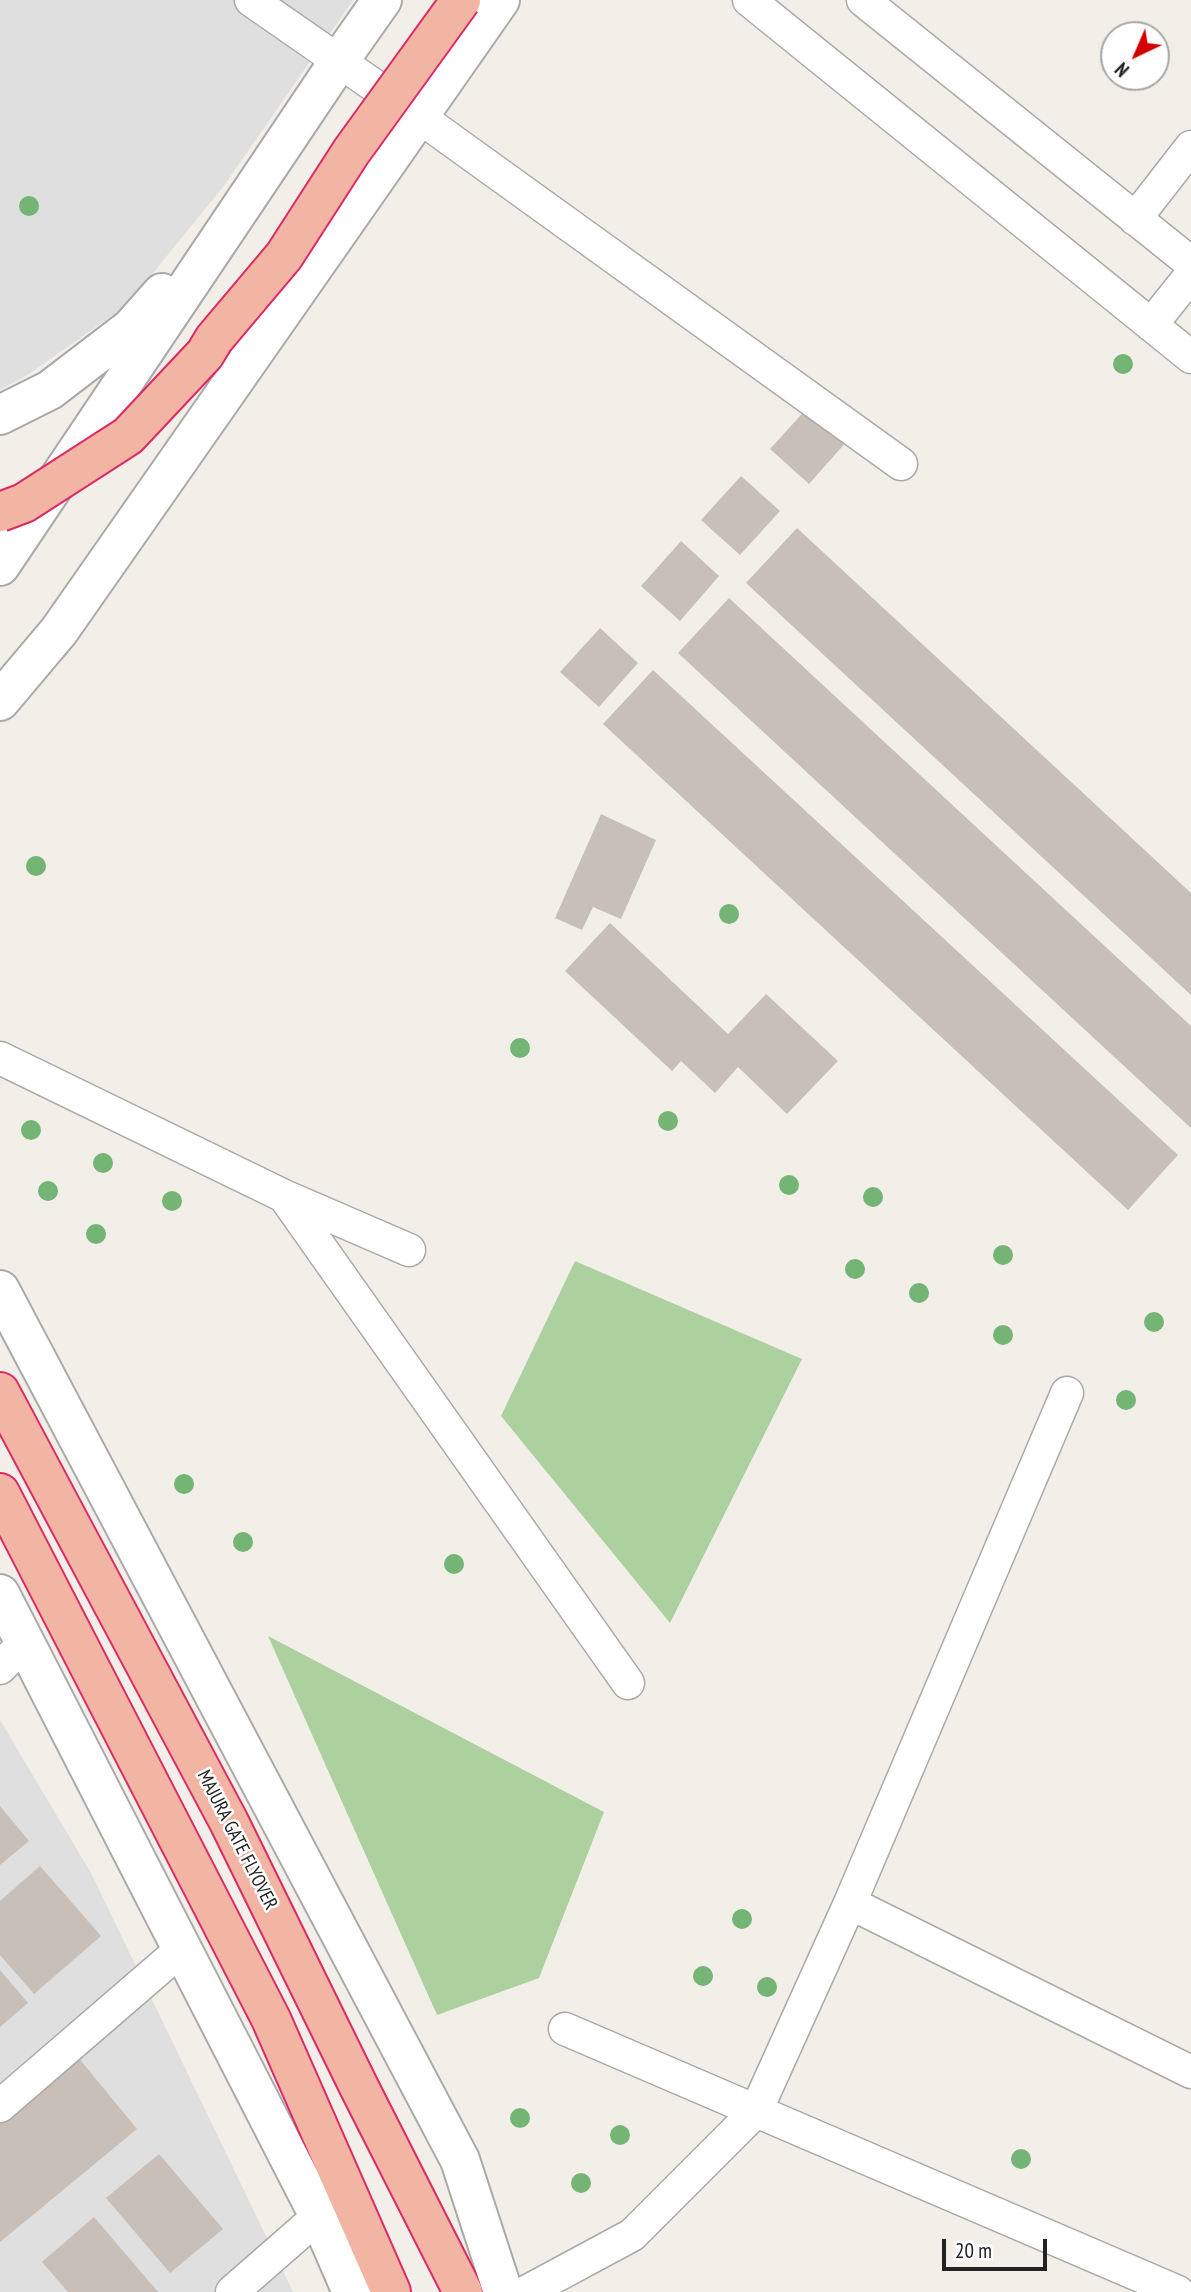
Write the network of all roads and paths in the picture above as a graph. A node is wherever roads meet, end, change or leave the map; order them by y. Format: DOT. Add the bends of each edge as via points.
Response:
graph roads {
  1 [pos="251,0"];
  2 [pos="382,0"];
  3 [pos="461,0"];
  4 [pos="500,0"];
  5 [pos="749,0"];
  6 [pos="869,2"];
  7 [pos="339,61"];
  8 [pos="418,116"];
  9 [pos="1191,147"];
  10 [pos="248,198"];
  11 [pos="1135,219"];
  12 [pos="1191,263"];
  13 [pos="1191,275"];
  14 [pos="1151,325"];
  15 [pos="1191,357"];
  16 [pos="0,415"];
  17 [pos="901,464"];
  18 [pos="0,512"];
  19 [pos="0,566"];
  20 [pos="0,701"];
  21 [pos="0,1058"];
  22 [pos="284,1196"];
  23 [pos="409,1250"];
  24 [pos="2,1298"];
  25 [pos="0,1392"];
  26 [pos="1067,1393"];
  27 [pos="0,1493"];
  28 [pos="0,1594"];
  29 [pos="13,1655"];
  30 [pos="628,1683"];
  31 [pos="850,1903"];
  32 [pos="181,1949"];
  33 [pos="565,2029"];
  34 [pos="1191,2072"];
  35 [pos="0,2106"];
  36 [pos="756,2111"];
  37 [pos="319,2216"];
  38 [pos="232,2292"];
  39 [pos="352,2292"];
  40 [pos="391,2292"];
  41 [pos="463,2292"];
  42 [pos="503,2292"];
  43 [pos="526,2292"];
  44 [pos="1178,2292"];
  1 -- 7 [label="street"];
  2 -- 7 [label="street"];
  3 -- 18 [label="highway, bridge" via="351,152 284,256 205,354 128,436 24,503"];
  4 -- 8 [label="street"];
  5 -- 14 [label="street"];
  6 -- 11 [label="street"];
  7 -- 8 [label="street"];
  7 -- 10 [label="street"];
  8 -- 17 [label="street"];
  8 -- 20 [label="street" via="59,631"];
  9 -- 11 [label="street"];
  10 -- 16 [label="street" via="131,328 50,390"];
  10 -- 19 [label="street"];
  11 -- 12 [label="street"];
  13 -- 14 [label="street"];
  14 -- 15 [label="street"];
  21 -- 22 [label="street"];
  22 -- 23 [label="street"];
  22 -- 30 [label="street"];
  24 -- 42 [label="street" via="460,2160"];
  25 -- 41 [label="highway, MAJURA GATE FLYOVER" via="229,1822"];
  26 -- 31 [label="street"];
  27 -- 40 [label="highway" via="271,2019"];
  28 -- 29 [label="street"];
  29 -- 32 [label="street"];
  31 -- 34 [label="street"];
  31 -- 36 [label="street"];
  32 -- 35 [label="street"];
  32 -- 37 [label="street"];
  33 -- 36 [label="street"];
  36 -- 43 [label="street" via="632,2235"];
  36 -- 44 [label="street"];
  37 -- 38 [label="street"];
  37 -- 39 [label="street"];
}
